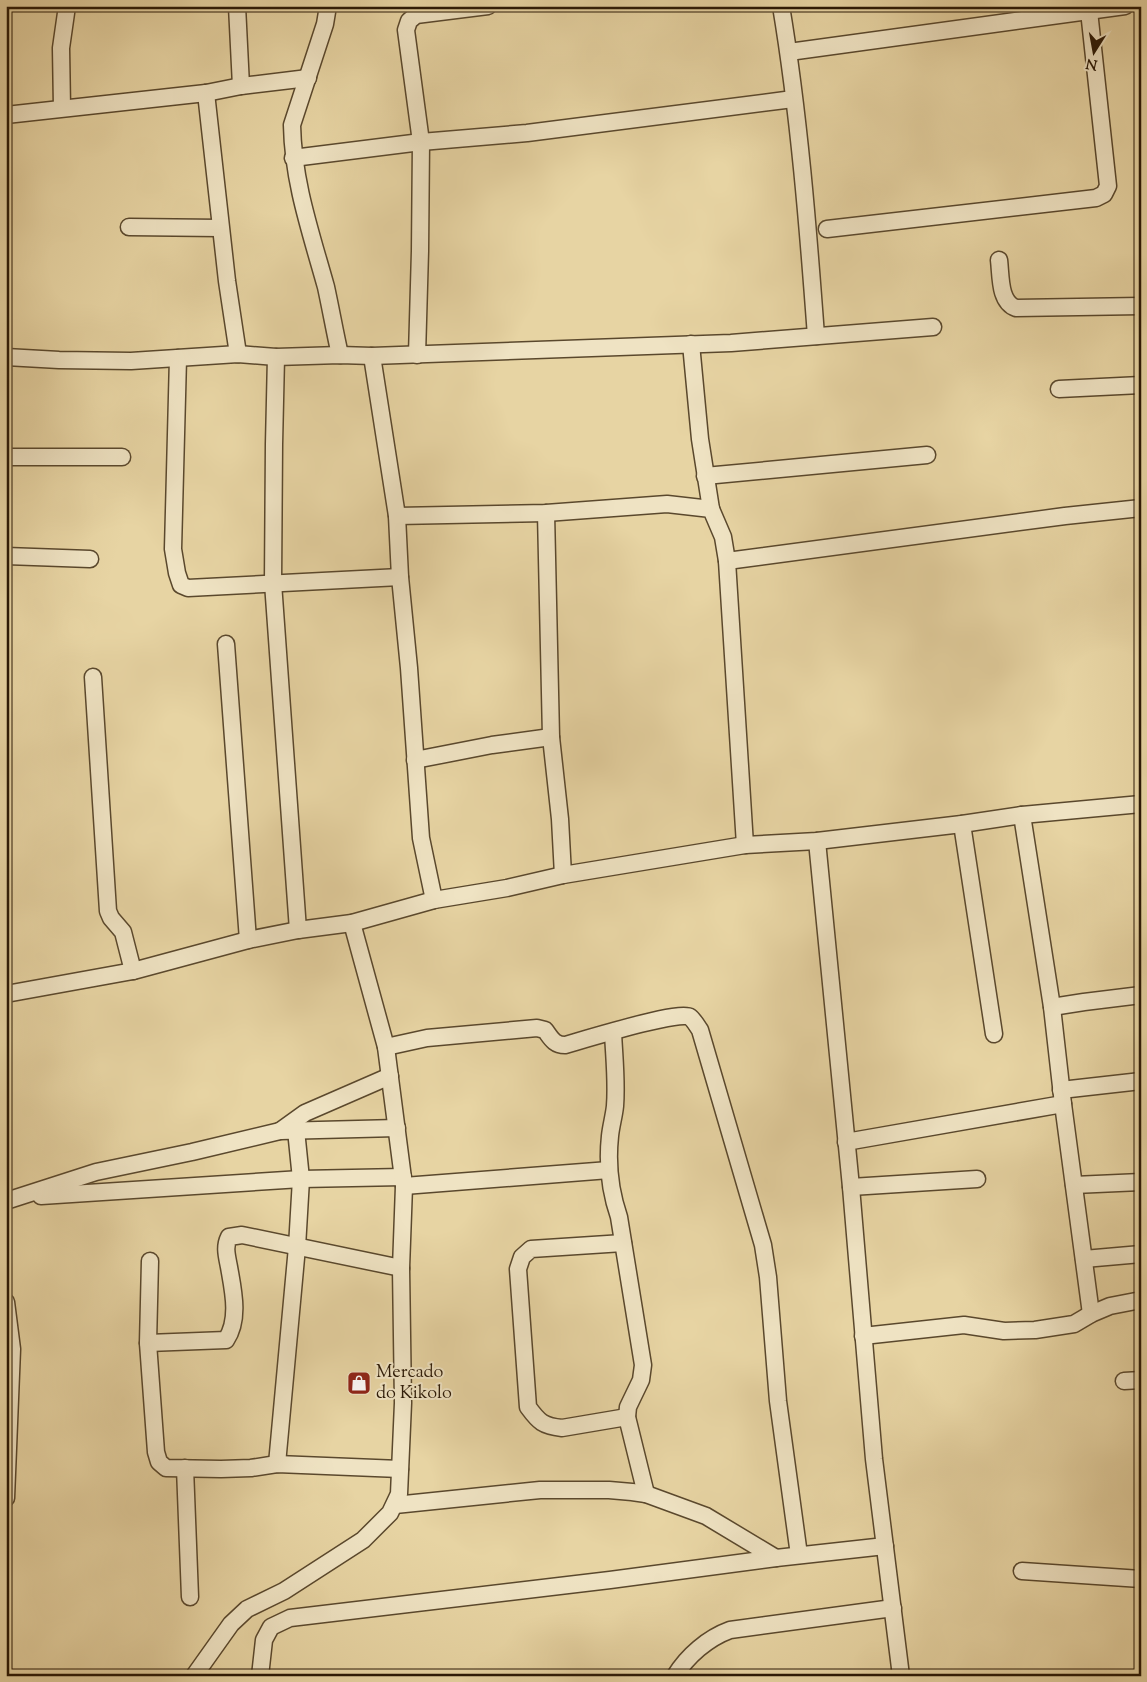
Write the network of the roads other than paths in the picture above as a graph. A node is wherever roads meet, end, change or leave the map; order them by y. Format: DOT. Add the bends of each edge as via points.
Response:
graph roads {
  1 [pos="67,6"];
  2 [pos="238,6"];
  3 [pos="328,6"];
  4 [pos="488,6"];
  5 [pos="781,6"];
  6 [pos="1125,6"];
  7 [pos="1089,11"];
  8 [pos="789,52"];
  9 [pos="308,78"];
  10 [pos="241,86"];
  11 [pos="206,93"];
  12 [pos="793,99"];
  13 [pos="62,108"];
  14 [pos="6,115"];
  15 [pos="420,142"];
  16 [pos="293,158"];
  17 [pos="128,227"];
  18 [pos="220,228"];
  19 [pos="827,229"];
  20 [pos="999,260"];
  21 [pos="1141,306"];
  22 [pos="933,327"];
  23 [pos="816,336"];
  24 [pos="691,344"];
  25 [pos="238,354"];
  26 [pos="340,355"];
  27 [pos="417,355"];
  28 [pos="372,356"];
  29 [pos="6,357"];
  30 [pos="276,357"];
  31 [pos="178,358"];
  32 [pos="1141,385"];
  33 [pos="1059,389"];
  34 [pos="927,455"];
  35 [pos="6,457"];
  36 [pos="122,457"];
  37 [pos="705,476"];
  38 [pos="1141,508"];
  39 [pos="711,509"];
  40 [pos="546,513"];
  41 [pos="397,516"];
  42 [pos="6,556"];
  43 [pos="90,559"];
  44 [pos="727,561"];
  45 [pos="400,577"];
  46 [pos="273,583"];
  47 [pos="226,644"];
  48 [pos="93,677"];
  49 [pos="551,737"];
  50 [pos="415,760"];
  51 [pos="1141,804"];
  52 [pos="1022,815"];
  53 [pos="962,824"];
  54 [pos="817,841"];
  55 [pos="745,846"];
  56 [pos="563,875"];
  57 [pos="434,900"];
  58 [pos="352,923"];
  59 [pos="298,930"];
  60 [pos="248,940"];
  61 [pos="134,971"];
  62 [pos="6,994"];
  63 [pos="1141,995"];
  64 [pos="1052,1007"];
  65 [pos="613,1032"];
  66 [pos="994,1034"];
  67 [pos="386,1047"];
  68 [pos="390,1076"];
  69 [pos="1141,1082"];
  70 [pos="1062,1097"];
  71 [pos="398,1128"];
  72 [pos="288,1130"];
  73 [pos="846,1142"];
  74 [pos="609,1170"];
  75 [pos="301,1179"];
  76 [pos="978,1179"];
  77 [pos="403,1182"];
  78 [pos="1141,1182"];
  79 [pos="1074,1185"];
  80 [pos="850,1187"];
  81 [pos="11,1199"];
  82 [pos="623,1242"];
  83 [pos="297,1247"];
  84 [pos="1141,1254"];
  85 [pos="1084,1259"];
  86 [pos="150,1261"];
  87 [pos="401,1268"];
  88 [pos="1141,1300"];
  89 [pos="7,1313"];
  90 [pos="1091,1314"];
  91 [pos="863,1336"];
  92 [pos="148,1343"];
  93 [pos="1141,1380"];
  94 [pos="1124,1381"];
  95 [pos="627,1417"];
  96 [pos="277,1464"];
  97 [pos="185,1468"];
  98 [pos="400,1469"];
  99 [pos="646,1494"];
  100 [pos="6,1497"];
  101 [pos="395,1505"];
  102 [pos="885,1546"];
  103 [pos="799,1555"];
  104 [pos="776,1558"];
  105 [pos="1022,1571"];
  106 [pos="1141,1579"];
  107 [pos="190,1597"];
  108 [pos="893,1608"];
  109 [pos="194,1676"];
  110 [pos="260,1676"];
  111 [pos="675,1676"];
  112 [pos="901,1676"];
  1 -- 13 [label="street" via="61,48"];
  2 -- 10 [label="street"];
  3 -- 9 [label="street"];
  4 -- 15 [label="street" via="416,15 408,21 406,30"];
  5 -- 8 [label="street"];
  6 -- 7 [label="street"];
  7 -- 8 [label="street"];
  7 -- 19 [label="street" via="1108,186 1104,194 1096,198"];
  8 -- 12 [label="street"];
  9 -- 10 [label="street"];
  9 -- 16 [label="street" via="292,125"];
  10 -- 11 [label="street"];
  11 -- 13 [label="street"];
  11 -- 18 [label="street"];
  12 -- 15 [label="street" via="527,133"];
  12 -- 23 [label="street"];
  13 -- 14 [label="street"];
  15 -- 16 [label="street"];
  15 -- 27 [label="street"];
  16 -- 26 [label="street"];
  17 -- 18 [label="street"];
  18 -- 25 [label="street"];
  20 -- 21 [label="street" via="1004,298 1016,308"];
  22 -- 23 [label="street"];
  23 -- 24 [label="street"];
  24 -- 27 [label="street"];
  24 -- 37 [label="street"];
  25 -- 30 [label="street"];
  25 -- 31 [label="street"];
  26 -- 28 [label="street"];
  26 -- 30 [label="street"];
  27 -- 28 [label="street"];
  28 -- 41 [label="street"];
  29 -- 31 [label="street" via="122,361"];
  30 -- 46 [label="street"];
  31 -- 46 [label="street" via="173,548 181,585 188,588"];
  32 -- 33 [label="street"];
  34 -- 37 [label="street"];
  35 -- 36 [label="street"];
  37 -- 39 [label="street"];
  38 -- 44 [label="street"];
  39 -- 40 [label="street" via="667,504"];
  39 -- 44 [label="street" via="723,536"];
  40 -- 41 [label="street"];
  40 -- 49 [label="street"];
  41 -- 45 [label="street"];
  42 -- 43 [label="street"];
  44 -- 55 [label="street"];
  45 -- 46 [label="street"];
  45 -- 50 [label="street"];
  46 -- 59 [label="street"];
  47 -- 60 [label="street"];
  48 -- 61 [label="street" via="108,911 123,932"];
  49 -- 50 [label="street"];
  49 -- 56 [label="street"];
  50 -- 57 [label="street" via="421,838"];
  51 -- 52 [label="street"];
  52 -- 53 [label="street"];
  52 -- 64 [label="street"];
  53 -- 54 [label="street"];
  53 -- 66 [label="street"];
  54 -- 55 [label="street"];
  54 -- 73 [label="street"];
  55 -- 56 [label="street"];
  56 -- 57 [label="street"];
  57 -- 58 [label="street"];
  58 -- 59 [label="street"];
  58 -- 67 [label="street"];
  59 -- 60 [label="street"];
  60 -- 61 [label="street"];
  61 -- 62 [label="street"];
  63 -- 64 [label="street"];
  64 -- 70 [label="street"];
  65 -- 67 [label="street" via="565,1045 554,1042 545,1030 537,1028 428,1038"];
  65 -- 74 [label="street" via="616,1088"];
  65 -- 103 [label="street" via="684,1015 691,1017 700,1030 763,1246 778,1401"];
  67 -- 68 [label="street"];
  68 -- 71 [label="street"];
  68 -- 72 [label="street" via="305,1113"];
  69 -- 70 [label="street"];
  70 -- 73 [label="street"];
  70 -- 79 [label="street"];
  71 -- 72 [label="street"];
  71 -- 77 [label="street"];
  72 -- 75 [label="street"];
  72 -- 81 [label="street" via="96,1172"];
  73 -- 80 [label="street"];
  74 -- 77 [label="street"];
  74 -- 82 [label="street"];
  75 -- 77 [label="street"];
  75 -- 81 [label="street"];
  75 -- 83 [label="street"];
  76 -- 80 [label="street"];
  77 -- 87 [label="street"];
  78 -- 79 [label="street"];
  79 -- 85 [label="street"];
  80 -- 91 [label="street"];
  82 -- 95 [label="street" via="643,1365"];
  82 -- 95 [label="street" via="531,1249 522,1257 518,1269 528,1407 539,1422 562,1428"];
  83 -- 87 [label="street"];
  83 -- 92 [label="street" via="242,1235 229,1237 225,1245 234,1295 232,1332 226,1340"];
  83 -- 96 [label="street"];
  84 -- 85 [label="street"];
  85 -- 90 [label="street"];
  86 -- 92 [label="street"];
  87 -- 98 [label="street"];
  88 -- 90 [label="street" via="1110,1306"];
  89 -- 100 [label="street" via="12,1349"];
  90 -- 91 [label="street" via="1074,1324 1016,1332 964,1325"];
  91 -- 102 [label="street"];
  92 -- 97 [label="street" via="156,1452 159,1462 166,1468"];
  93 -- 94 [label="street"];
  95 -- 99 [label="street"];
  96 -- 97 [label="street" via="251,1468"];
  96 -- 98 [label="street"];
  97 -- 107 [label="street"];
  98 -- 101 [label="street"];
  99 -- 101 [label="street" via="610,1490 540,1490"];
  99 -- 104 [label="street" via="706,1516"];
  101 -- 109 [label="street" via="363,1540 284,1591 247,1609 220,1637"];
  102 -- 103 [label="street"];
  102 -- 108 [label="street"];
  103 -- 104 [label="street"];
  104 -- 110 [label="street" via="290,1618 271,1627 264,1640"];
  105 -- 106 [label="street"];
  108 -- 111 [label="street" via="730,1630 708,1641"];
  108 -- 112 [label="street"];
}
